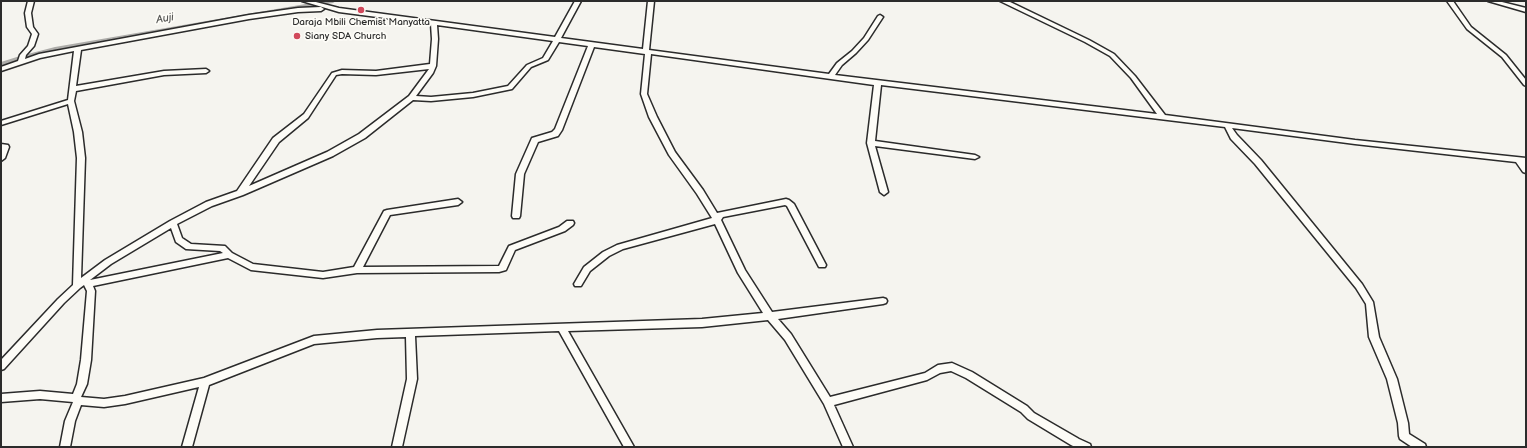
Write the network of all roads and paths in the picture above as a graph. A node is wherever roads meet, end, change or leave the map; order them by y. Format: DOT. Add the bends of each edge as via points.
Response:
graph roads {
  1 [pos="31,1"];
  2 [pos="307,1"];
  3 [pos="578,1"];
  4 [pos="650,1"];
  5 [pos="1003,1"];
  6 [pos="1450,1"];
  7 [pos="1491,1"];
  8 [pos="334,8"];
  9 [pos="1524,9"];
  10 [pos="880,17"];
  11 [pos="434,23"];
  12 [pos="557,39"];
  13 [pos="592,44"];
  14 [pos="78,49"];
  15 [pos="647,52"];
  16 [pos="22,58"];
  17 [pos="433,66"];
  18 [pos="1,69"];
  19 [pos="206,71"];
  20 [pos="831,77"];
  21 [pos="878,83"];
  22 [pos="1526,84"];
  23 [pos="73,89"];
  24 [pos="411,98"];
  25 [pos="71,101"];
  26 [pos="1163,117"];
  27 [pos="1,123"];
  28 [pos="1227,125"];
  29 [pos="871,144"];
  30 [pos="1,146"];
  31 [pos="975,157"];
  32 [pos="1,158"];
  33 [pos="1522,160"];
  34 [pos="1526,170"];
  35 [pos="884,192"];
  36 [pos="240,193"];
  37 [pos="458,202"];
  38 [pos="516,216"];
  39 [pos="718,220"];
  40 [pos="173,223"];
  41 [pos="570,223"];
  42 [pos="229,255"];
  43 [pos="822,264"];
  44 [pos="357,270"];
  45 [pos="88,282"];
  46 [pos="578,284"];
  47 [pos="77,286"];
  48 [pos="883,301"];
  49 [pos="770,316"];
  50 [pos="562,328"];
  51 [pos="410,333"];
  52 [pos="1,366"];
  53 [pos="205,382"];
  54 [pos="1,398"];
  55 [pos="77,400"];
  56 [pos="828,402"];
  57 [pos="65,447"];
  58 [pos="187,447"];
  59 [pos="397,447"];
  60 [pos="629,447"];
  61 [pos="848,447"];
  62 [pos="1086,447"];
  63 [pos="1421,447"];
  1 -- 16 [label="street" via="28,13 30,27 35,34 31,46"];
  2 -- 8 [label="street"];
  3 -- 12 [label="street"];
  4 -- 15 [label="street"];
  5 -- 26 [label="street" via="1112,55 1133,77"];
  6 -- 22 [label="street" via="1469,28 1504,56"];
  7 -- 9 [label="street"];
  8 -- 11 [label="street"];
  8 -- 14 [label="street" via="308,8"];
  10 -- 20 [label="street" via="866,39 839,64"];
  11 -- 12 [label="street"];
  11 -- 17 [label="street"];
  12 -- 13 [label="street"];
  12 -- 24 [label="street" via="546,59 529,66 510,88 472,96"];
  13 -- 15 [label="street"];
  13 -- 38 [label="street" via="558,130 555,134 536,140 520,174"];
  14 -- 16 [label="street"];
  14 -- 23 [label="street"];
  15 -- 20 [label="street"];
  15 -- 39 [label="street" via="644,94 653,117 672,153"];
  16 -- 18 [label="street"];
  17 -- 24 [label="street"];
  17 -- 36 [label="street" via="334,74 306,116 276,140"];
  19 -- 23 [label="street" via="164,74"];
  20 -- 21 [label="street"];
  21 -- 26 [label="street"];
  21 -- 29 [label="street"];
  23 -- 25 [label="street"];
  24 -- 36 [label="street" via="362,136 330,154"];
  25 -- 27 [label="street"];
  25 -- 47 [label="street" via="81,158"];
  26 -- 28 [label="street"];
  28 -- 33 [label="street"];
  28 -- 63 [label="street" via="1234,137 1258,162 1359,286 1370,304 1374,337 1392,379 1404,436"];
  29 -- 31 [label="street"];
  29 -- 35 [label="street"];
  30 -- 32 [label="street" via="5,147"];
  33 -- 34 [label="street"];
  36 -- 40 [label="street" via="209,204"];
  37 -- 44 [label="street" via="387,213"];
  39 -- 43 [label="street" via="720,215 729,212 786,202 790,204"];
  39 -- 46 [label="street" via="620,246 587,269"];
  39 -- 49 [label="street" via="741,271"];
  40 -- 42 [label="street" via="179,240 189,247 218,247"];
  40 -- 45 [label="street" via="108,262"];
  41 -- 44 [label="street" via="512,248 503,268 499,269"];
  42 -- 44 [label="street" via="251,267 269,270 323,275"];
  42 -- 45 [label="street"];
  45 -- 47 [label="street"];
  45 -- 55 [label="street" via="91,297 86,360"];
  47 -- 52 [label="street"];
  48 -- 49 [label="street"];
  49 -- 50 [label="street" via="702,323"];
  49 -- 56 [label="street" via="788,337"];
  50 -- 51 [label="street"];
  50 -- 60 [label="street"];
  51 -- 53 [label="street" via="314,340"];
  51 -- 59 [label="street" via="412,379"];
  53 -- 55 [label="street" via="104,403"];
  53 -- 58 [label="street"];
  54 -- 55 [label="street" via="40,395"];
  55 -- 57 [label="street"];
  56 -- 61 [label="street"];
  56 -- 62 [label="street" via="952,367"];
}
